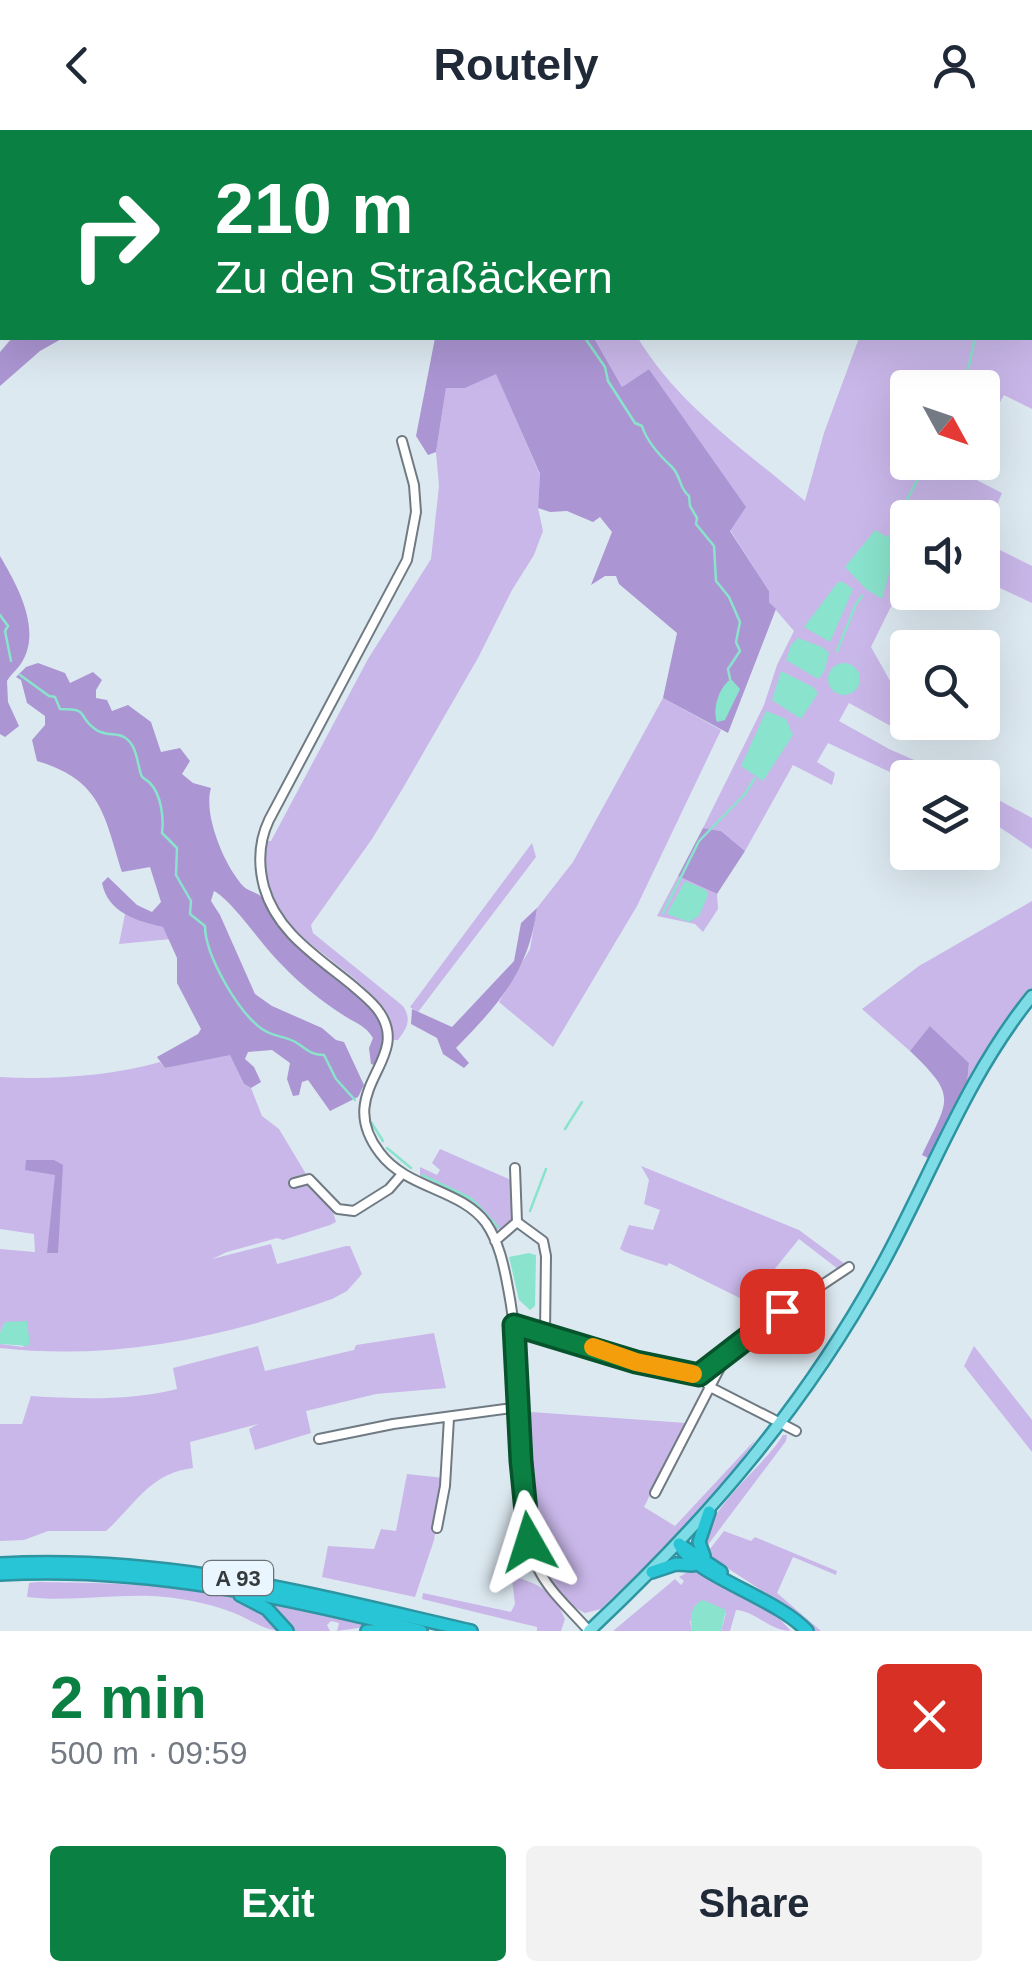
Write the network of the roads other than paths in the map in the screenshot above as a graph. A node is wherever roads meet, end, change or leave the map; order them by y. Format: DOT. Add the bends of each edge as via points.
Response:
graph roads {
  1 [pos="402,441"];
  2 [pos="1032,996"];
  3 [pos="515,1168"];
  4 [pos="402,1174"];
  5 [pos="294,1183"];
  6 [pos="517,1222"];
  7 [pos="495,1240"];
  8 [pos="849,1267"];
  9 [pos="514,1325"];
  10 [pos="545,1333"];
  11 [pos="726,1356"];
  12 [pos="699,1375"];
  13 [pos="710,1388"];
  14 [pos="519,1407"];
  15 [pos="449,1418"];
  16 [pos="780,1424"];
  17 [pos="796,1431"];
  18 [pos="319,1439"];
  19 [pos="655,1493"];
  20 [pos="709,1512"];
  21 [pos="437,1528"];
  22 [pos="679,1544"];
  23 [pos="0,1564"];
  24 [pos="704,1564"];
  25 [pos="652,1572"];
  26 [pos="0,1574"];
  27 [pos="217,1586"];
  28 [pos="780,1609"];
  29 [pos="287,1631"];
  30 [pos="367,1631"];
  31 [pos="393,1631"];
  32 [pos="420,1631"];
  33 [pos="470,1631"];
  34 [pos="589,1631"];
  35 [pos="794,1631"];
  36 [pos="807,1631"];
  1 -- 4 [label="street" via="416,512 407,560 268,820 260,860 268,900 282,926 380,1012 388,1034 385,1052 362,1110 378,1152"];
  2 -- 16 [label="main road" via="970,1090 850,1321"];
  3 -- 6 [label="street"];
  4 -- 5 [label="street" via="354,1211 338,1208 309,1180"];
  4 -- 7 [label="street" via="469,1208"];
  6 -- 7 [label="street"];
  6 -- 10 [label="street" via="545,1246"];
  7 -- 9 [label="street"];
  8 -- 11 [label="street"];
  9 -- 10 [label="street"];
  9 -- 14 [label="street"];
  10 -- 12 [label="street"];
  11 -- 12 [label="street"];
  11 -- 13 [label="street"];
  12 -- 13 [label="street"];
  13 -- 16 [label="street"];
  13 -- 19 [label="street"];
  14 -- 15 [label="street"];
  14 -- 34 [label="street" via="532,1554 544,1579"];
  15 -- 18 [label="street"];
  15 -- 21 [label="street"];
  16 -- 17 [label="street"];
  16 -- 20 [label="main road"];
  20 -- 22 [label="main road"];
  20 -- 24 [label="highway" via="699,1542"];
  22 -- 24 [label="highway"];
  22 -- 25 [label="main road"];
  23 -- 33 [label="highway, A 93" via="110,1563 220,1574"];
  24 -- 25 [label="highway"];
  24 -- 28 [label="highway"];
  25 -- 34 [label="main road"];
  26 -- 27 [label="highway, A 93" via="109,1574"];
  27 -- 29 [label="highway" via="258,1603"];
  27 -- 32 [label="highway, A 93"];
  28 -- 35 [label="highway"];
  28 -- 36 [label="highway"];
  30 -- 31 [label="highway"];
}
